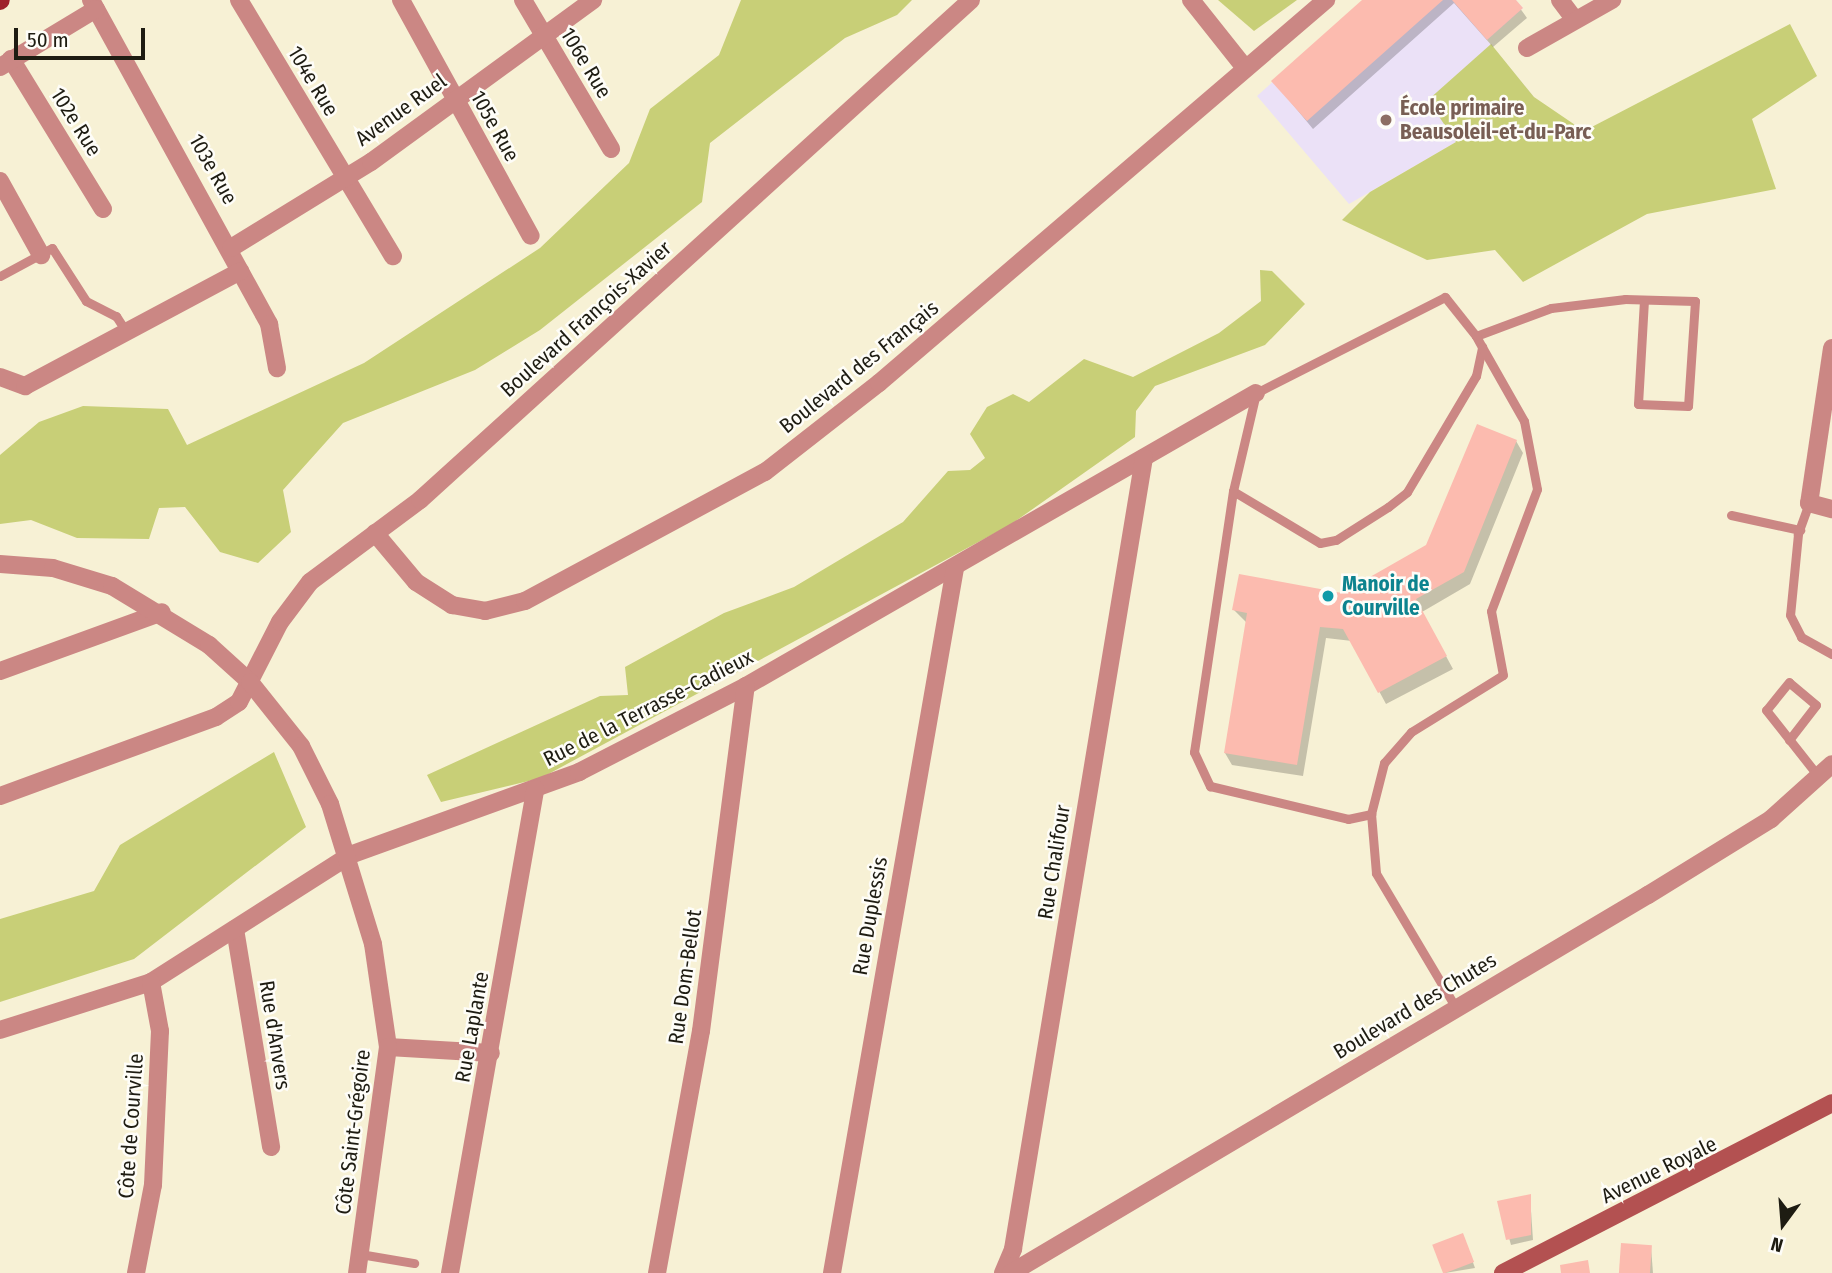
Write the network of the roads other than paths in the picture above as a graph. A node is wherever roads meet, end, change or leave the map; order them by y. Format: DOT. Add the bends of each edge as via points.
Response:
graph roads {
  1 [pos="239,0"];
  2 [pos="401,0"];
  3 [pos="523,0"];
  4 [pos="971,0"];
  5 [pos="1191,0"];
  6 [pos="1560,0"];
  7 [pos="1612,0"];
  8 [pos="591,1"];
  9 [pos="1324,1"];
  10 [pos="93,4"];
  11 [pos="1575,20"];
  12 [pos="543,36"];
  13 [pos="1527,48"];
  14 [pos="5,63"];
  15 [pos="1245,68"];
  16 [pos="454,99"];
  17 [pos="611,149"];
  18 [pos="344,178"];
  19 [pos="0,181"];
  20 [pos="103,209"];
  21 [pos="531,236"];
  22 [pos="231,248"];
  23 [pos="41,255"];
  24 [pos="393,256"];
  25 [pos="240,271"];
  26 [pos="0,275"];
  27 [pos="1644,300"];
  28 [pos="127,333"];
  29 [pos="1476,336"];
  30 [pos="1482,347"];
  31 [pos="1832,348"];
  32 [pos="277,368"];
  33 [pos="5,381"];
  34 [pos="1256,393"];
  35 [pos="1143,458"];
  36 [pos="1233,491"];
  37 [pos="1810,503"];
  38 [pos="1832,509"];
  39 [pos="1731,515"];
  40 [pos="1800,530"];
  41 [pos="375,533"];
  42 [pos="0,564"];
  43 [pos="955,568"];
  44 [pos="162,612"];
  45 [pos="1832,654"];
  46 [pos="0,671"];
  47 [pos="250,682"];
  48 [pos="746,686"];
  49 [pos="1789,740"];
  50 [pos="1826,771"];
  51 [pos="535,789"];
  52 [pos="0,796"];
  53 [pos="1371,814"];
  54 [pos="350,855"];
  55 [pos="235,929"];
  56 [pos="151,982"];
  57 [pos="1456,1008"];
  58 [pos="0,1030"];
  59 [pos="388,1047"];
  60 [pos="491,1053"];
  61 [pos="1832,1103"];
  62 [pos="271,1147"];
  63 [pos="360,1254"];
  64 [pos="414,1263"];
  65 [pos="136,1273"];
  66 [pos="357,1273"];
  67 [pos="450,1273"];
  68 [pos="657,1273"];
  69 [pos="832,1273"];
  70 [pos="1003,1273"];
  71 [pos="1011,1273"];
  72 [pos="1503,1273"];
  1 -- 18 [label="street, 104e Rue"];
  2 -- 16 [label="street, 105e Rue"];
  3 -- 12 [label="street, 106e Rue"];
  4 -- 41 [label="street, Boulevard François-Xavier" via="420,500"];
  5 -- 15 [label="street"];
  6 -- 11 [label="street"];
  7 -- 11 [label="street"];
  8 -- 12 [label="street, Avenue Ruel"];
  9 -- 15 [label="street, Boulevard des Français"];
  10 -- 14 [label="street"];
  10 -- 22 [label="street, 103e Rue"];
  11 -- 13 [label="street"];
  12 -- 16 [label="street, Avenue Ruel"];
  12 -- 17 [label="street, 106e Rue"];
  14 -- 20 [label="street, 102e Rue"];
  15 -- 41 [label="street, Boulevard des Français" via="879,383 765,472 525,601 485,611 452,605 416,582"];
  16 -- 18 [label="street, Avenue Ruel"];
  16 -- 21 [label="street, 105e Rue"];
  18 -- 22 [label="street, Avenue Ruel"];
  18 -- 24 [label="street, 104e Rue"];
  19 -- 23 [label="street"];
  22 -- 25 [label="street, 103e Rue"];
  23 -- 26 [label="lane"];
  23 -- 28 [label="lane" via="52,248 86,301 116,316"];
  25 -- 28 [label="street"];
  25 -- 32 [label="street, 103e Rue" via="269,324"];
  27 -- 27 [label="lane" via="1638,404 1688,406 1695,301"];
  27 -- 29 [label="lane" via="1551,308"];
  28 -- 33 [label="street" via="25,386"];
  29 -- 30 [label="lane"];
  29 -- 34 [label="lane" via="1445,297"];
  30 -- 36 [label="lane" via="1475,376 1407,492 1336,540 1320,543"];
  30 -- 53 [label="lane" via="1524,421 1537,489 1491,611 1503,675 1411,732 1384,763"];
  31 -- 37 [label="street"];
  34 -- 35 [label="street, Rue de la Terrasse-Cadieux"];
  34 -- 36 [label="lane"];
  35 -- 43 [label="street, Rue de la Terrasse-Cadieux"];
  35 -- 70 [label="street, Rue Chalifour" via="1013,1249"];
  36 -- 53 [label="lane" via="1194,752 1210,786 1348,819"];
  37 -- 38 [label="street"];
  37 -- 40 [label="lane"];
  39 -- 40 [label="lane"];
  40 -- 45 [label="lane" via="1790,615 1801,637"];
  41 -- 47 [label="street, Boulevard François-Xavier" via="291,603"];
  42 -- 44 [label="street, Côte Saint-Grégoire" via="53,568 111,586"];
  43 -- 48 [label="street, Rue de la Terrasse-Cadieux"];
  43 -- 69 [label="street, Rue Duplessis"];
  44 -- 46 [label="street"];
  44 -- 47 [label="street, Côte Saint-Grégoire"];
  47 -- 52 [label="street, Boulevard François-Xavier" via="239,702 215,717"];
  47 -- 54 [label="street, Côte Saint-Grégoire" via="301,746"];
  48 -- 51 [label="street, Rue de la Terrasse-Cadieux"];
  48 -- 68 [label="street, Rue Dom-Bellot" via="701,1031"];
  49 -- 49 [label="lane" via="1766,710 1789,682 1816,705"];
  49 -- 50 [label="lane"];
  50 -- 57 [label="street, Boulevard des Chutes" via="1771,818"];
  51 -- 54 [label="street, Rue de la Terrasse-Cadieux"];
  51 -- 60 [label="street, Rue Laplante"];
  53 -- 57 [label="lane" via="1376,873"];
  54 -- 55 [label="street, Rue de la Terrasse-Cadieux"];
  54 -- 59 [label="street, Côte Saint-Grégoire" via="373,944"];
  55 -- 56 [label="street, Rue de la Terrasse-Cadieux"];
  55 -- 62 [label="street, Rue d'Anvers"];
  56 -- 58 [label="street, Rue de la Terrasse-Cadieux"];
  56 -- 65 [label="street, Côte de Courville" via="160,1031 153,1185"];
  57 -- 71 [label="street, Boulevard des Chutes"];
  59 -- 60 [label="street"];
  59 -- 63 [label="street, Côte Saint-Grégoire"];
  60 -- 67 [label="street, Rue Laplante"];
  61 -- 72 [label="main road, Avenue Royale"];
  63 -- 64 [label="lane"];
  63 -- 66 [label="street, Côte Saint-Grégoire"];
}
